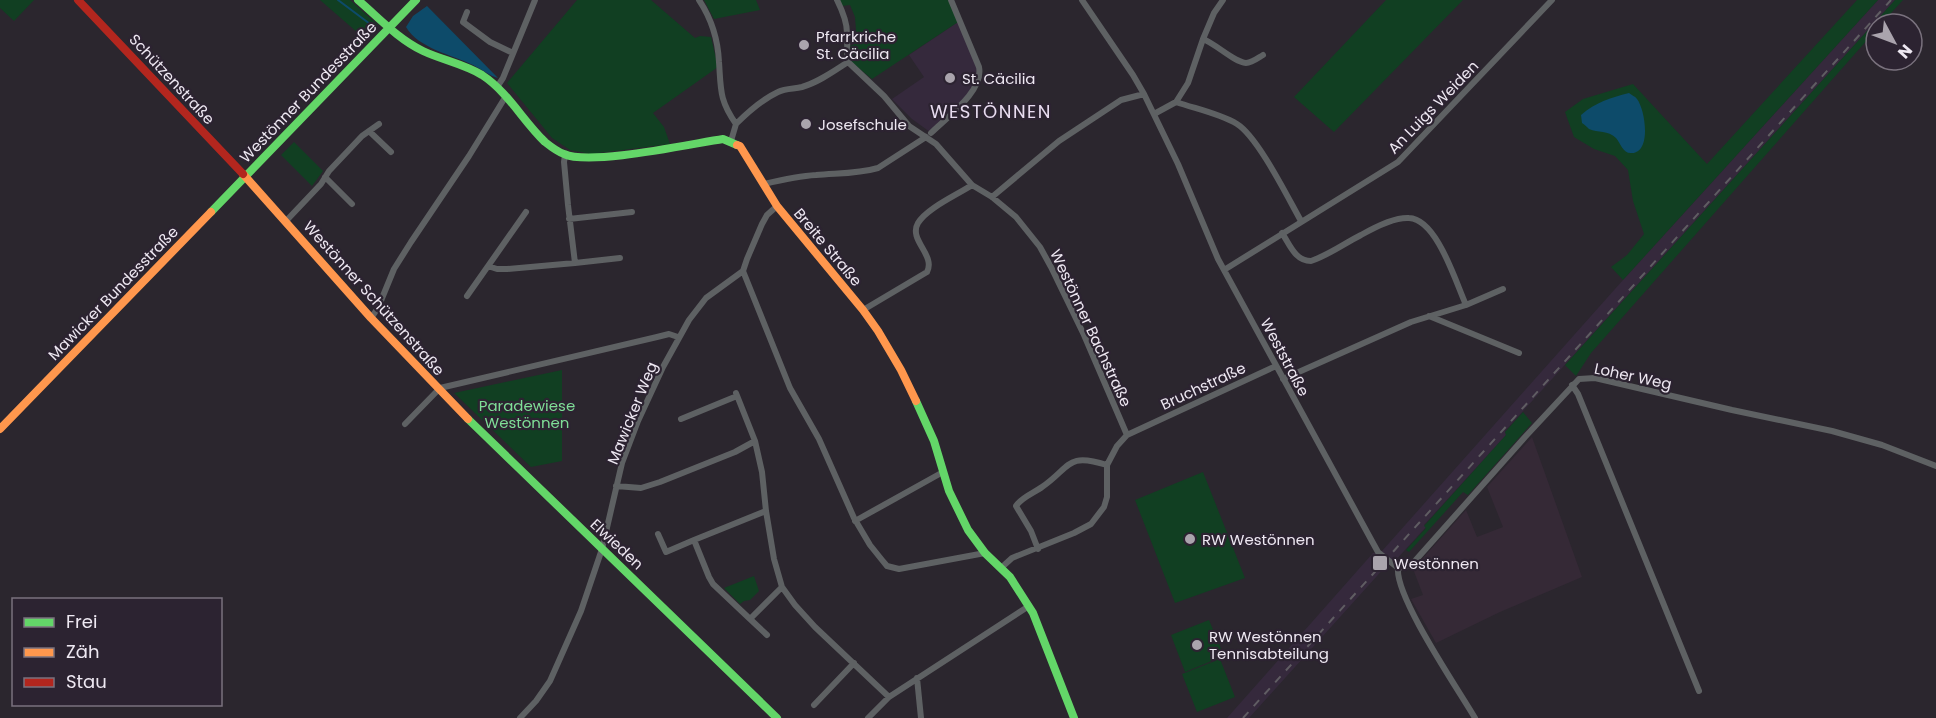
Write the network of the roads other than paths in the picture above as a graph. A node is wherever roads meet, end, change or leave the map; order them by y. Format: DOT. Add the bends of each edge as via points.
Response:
graph roads {
  1 [pos="78,0"];
  2 [pos="358,0"];
  3 [pos="416,0"];
  4 [pos="535,0"];
  5 [pos="699,0"];
  6 [pos="837,0"];
  7 [pos="951,0"];
  8 [pos="1082,0"];
  9 [pos="1223,0"];
  10 [pos="1552,0"];
  11 [pos="468,12"];
  12 [pos="390,27"];
  13 [pos="1203,39"];
  14 [pos="513,53"];
  15 [pos="1263,55"];
  16 [pos="848,62"];
  17 [pos="497,87"];
  18 [pos="1143,94"];
  19 [pos="506,96"];
  20 [pos="1176,102"];
  21 [pos="1154,114"];
  22 [pos="379,124"];
  23 [pos="736,124"];
  24 [pos="369,131"];
  25 [pos="929,135"];
  26 [pos="731,141"];
  27 [pos="391,152"];
  28 [pos="565,155"];
  29 [pos="245,176"];
  30 [pos="326,177"];
  31 [pos="764,184"];
  32 [pos="972,185"];
  33 [pos="992,197"];
  34 [pos="352,204"];
  35 [pos="777,206"];
  36 [pos="526,212"];
  37 [pos="632,212"];
  38 [pos="569,219"];
  39 [pos="286,221"];
  40 [pos="1301,221"];
  41 [pos="1282,233"];
  42 [pos="620,258"];
  43 [pos="575,262"];
  44 [pos="488,266"];
  45 [pos="1224,270"];
  46 [pos="743,271"];
  47 [pos="1503,289"];
  48 [pos="467,296"];
  49 [pos="1466,304"];
  50 [pos="863,310"];
  51 [pos="1428,316"];
  52 [pos="371,318"];
  53 [pos="678,337"];
  54 [pos="1519,353"];
  55 [pos="1276,366"];
  56 [pos="1283,379"];
  57 [pos="1572,385"];
  58 [pos="438,389"];
  59 [pos="681,419"];
  60 [pos="405,424"];
  61 [pos="0,429"];
  62 [pos="1127,435"];
  63 [pos="755,441"];
  64 [pos="1107,465"];
  65 [pos="1936,466"];
  66 [pos="943,472"];
  67 [pos="616,486"];
  68 [pos="766,511"];
  69 [pos="855,521"];
  70 [pos="658,534"];
  71 [pos="694,540"];
  72 [pos="603,549"];
  73 [pos="1038,549"];
  74 [pos="985,553"];
  75 [pos="1002,568"];
  76 [pos="1398,568"];
  77 [pos="782,587"];
  78 [pos="1029,606"];
  79 [pos="750,619"];
  80 [pos="767,635"];
  81 [pos="854,663"];
  82 [pos="917,678"];
  83 [pos="1699,691"];
  84 [pos="889,697"];
  85 [pos="814,705"];
  86 [pos="520,718"];
  87 [pos="777,718"];
  88 [pos="868,718"];
  89 [pos="921,718"];
  90 [pos="1074,718"];
  91 [pos="1475,718"];
  1 -- 29 [label="street, Schützenstraße"];
  2 -- 12 [label="street"];
  3 -- 12 [label="street, Westönner Bundesstraße"];
  4 -- 14 [label="street"];
  5 -- 23 [label="street" via="717,48 721,94"];
  6 -- 16 [label="street" via="846,23"];
  7 -- 25 [label="street" via="980,67 980,78 972,93"];
  8 -- 18 [label="street, Weststraße"];
  9 -- 13 [label="street"];
  10 -- 40 [label="street, An Luigs Weiden" via="1398,162"];
  11 -- 14 [label="street" via="463,22"];
  12 -- 17 [label="street" via="408,43 480,74"];
  12 -- 29 [label="street, Westönner Bundesstraße"];
  13 -- 15 [label="street" via="1244,63"];
  13 -- 20 [label="street" via="1188,82"];
  14 -- 17 [label="street"];
  16 -- 23 [label="street" via="802,87 775,93"];
  16 -- 25 [label="street, Westönner Bachstraße" via="909,126"];
  17 -- 19 [label="street"];
  18 -- 21 [label="street, Weststraße"];
  18 -- 33 [label="street" via="1121,100 1059,141"];
  19 -- 28 [label="street" via="546,143"];
  19 -- 52 [label="street" via="400,260"];
  20 -- 21 [label="street"];
  20 -- 40 [label="street" via="1212,113 1244,129"];
  21 -- 45 [label="street, Weststraße"];
  22 -- 24 [label="street"];
  23 -- 26 [label="street"];
  24 -- 27 [label="street"];
  24 -- 30 [label="street"];
  25 -- 31 [label="street" via="878,168"];
  25 -- 32 [label="street, Westönner Bachstraße"];
  26 -- 28 [label="street" via="593,157"];
  26 -- 31 [label="street, Breite Straße" via="740,146"];
  28 -- 38 [label="street"];
  29 -- 39 [label="street, Westönner Schützenstraße"];
  29 -- 61 [label="street, Mawicker Bundesstraße"];
  30 -- 34 [label="street"];
  30 -- 39 [label="street"];
  31 -- 35 [label="street, Breite Straße"];
  32 -- 33 [label="street, Westönner Bachstraße"];
  32 -- 50 [label="street" via="919,221 916,233 929,263 927,272"];
  33 -- 62 [label="street, Westönner Bachstraße" via="1016,217 1040,247"];
  35 -- 46 [label="street" via="762,224"];
  35 -- 50 [label="street, Breite Straße"];
  36 -- 44 [label="street"];
  37 -- 38 [label="street"];
  38 -- 43 [label="street"];
  39 -- 52 [label="street, Westönner Schützenstraße"];
  40 -- 41 [label="street, An Luigs Weiden"];
  41 -- 45 [label="street, An Luigs Weiden"];
  41 -- 49 [label="street" via="1296,256 1311,261 1387,223 1419,219 1436,238"];
  42 -- 43 [label="street"];
  43 -- 44 [label="street" via="507,269"];
  44 -- 48 [label="street"];
  45 -- 55 [label="street, Weststraße"];
  46 -- 53 [label="street, Mawicker Weg" via="706,298"];
  46 -- 69 [label="street" via="790,388 819,439"];
  47 -- 49 [label="street"];
  49 -- 51 [label="street"];
  50 -- 66 [label="street, Breite Straße" via="901,370 934,441"];
  51 -- 54 [label="street"];
  51 -- 56 [label="street"];
  52 -- 58 [label="street, Westönner Schützenstraße"];
  53 -- 58 [label="street, Westönner Schützenstraße" via="669,334"];
  53 -- 67 [label="street, Mawicker Weg" via="638,422"];
  55 -- 56 [label="street, Weststraße"];
  55 -- 62 [label="street, Bruchstraße"];
  56 -- 76 [label="street, Weststraße" via="1378,552"];
  57 -- 65 [label="street, Loher Weg" via="1580,379 1595,378 1832,431"];
  57 -- 76 [label="street, Loher Weg" via="1414,562"];
  57 -- 83 [label="street"];
  58 -- 60 [label="street"];
  58 -- 72 [label="street, Elwieden"];
  59 -- 63 [label="street" via="737,395"];
  62 -- 64 [label="street"];
  63 -- 67 [label="street" via="660,482 641,488"];
  63 -- 68 [label="street"];
  64 -- 73 [label="street" via="1107,497 1099,516 1082,530"];
  64 -- 73 [label="street" via="1086,460 1071,462 1019,501 1016,506"];
  66 -- 69 [label="street"];
  66 -- 74 [label="street, Breite Straße" via="961,518"];
  67 -- 72 [label="street, Mawicker Weg"];
  68 -- 71 [label="street"];
  68 -- 77 [label="street"];
  69 -- 74 [label="street" via="876,553 892,568"];
  70 -- 71 [label="street" via="666,552"];
  71 -- 79 [label="street" via="713,584"];
  72 -- 86 [label="street, Mawicker Weg" via="559,663 541,695"];
  72 -- 87 [label="street, Elwieden"];
  73 -- 75 [label="street" via="1012,558"];
  74 -- 75 [label="street, Breite Straße"];
  75 -- 78 [label="street, Breite Straße"];
  76 -- 91 [label="street" via="1399,581 1424,634"];
  77 -- 79 [label="street"];
  77 -- 81 [label="street" via="815,627"];
  78 -- 82 [label="street"];
  78 -- 90 [label="street, Breite Straße"];
  79 -- 80 [label="street"];
  81 -- 84 [label="street"];
  81 -- 85 [label="street"];
  82 -- 84 [label="street"];
  82 -- 89 [label="street"];
  84 -- 88 [label="street"];
}
